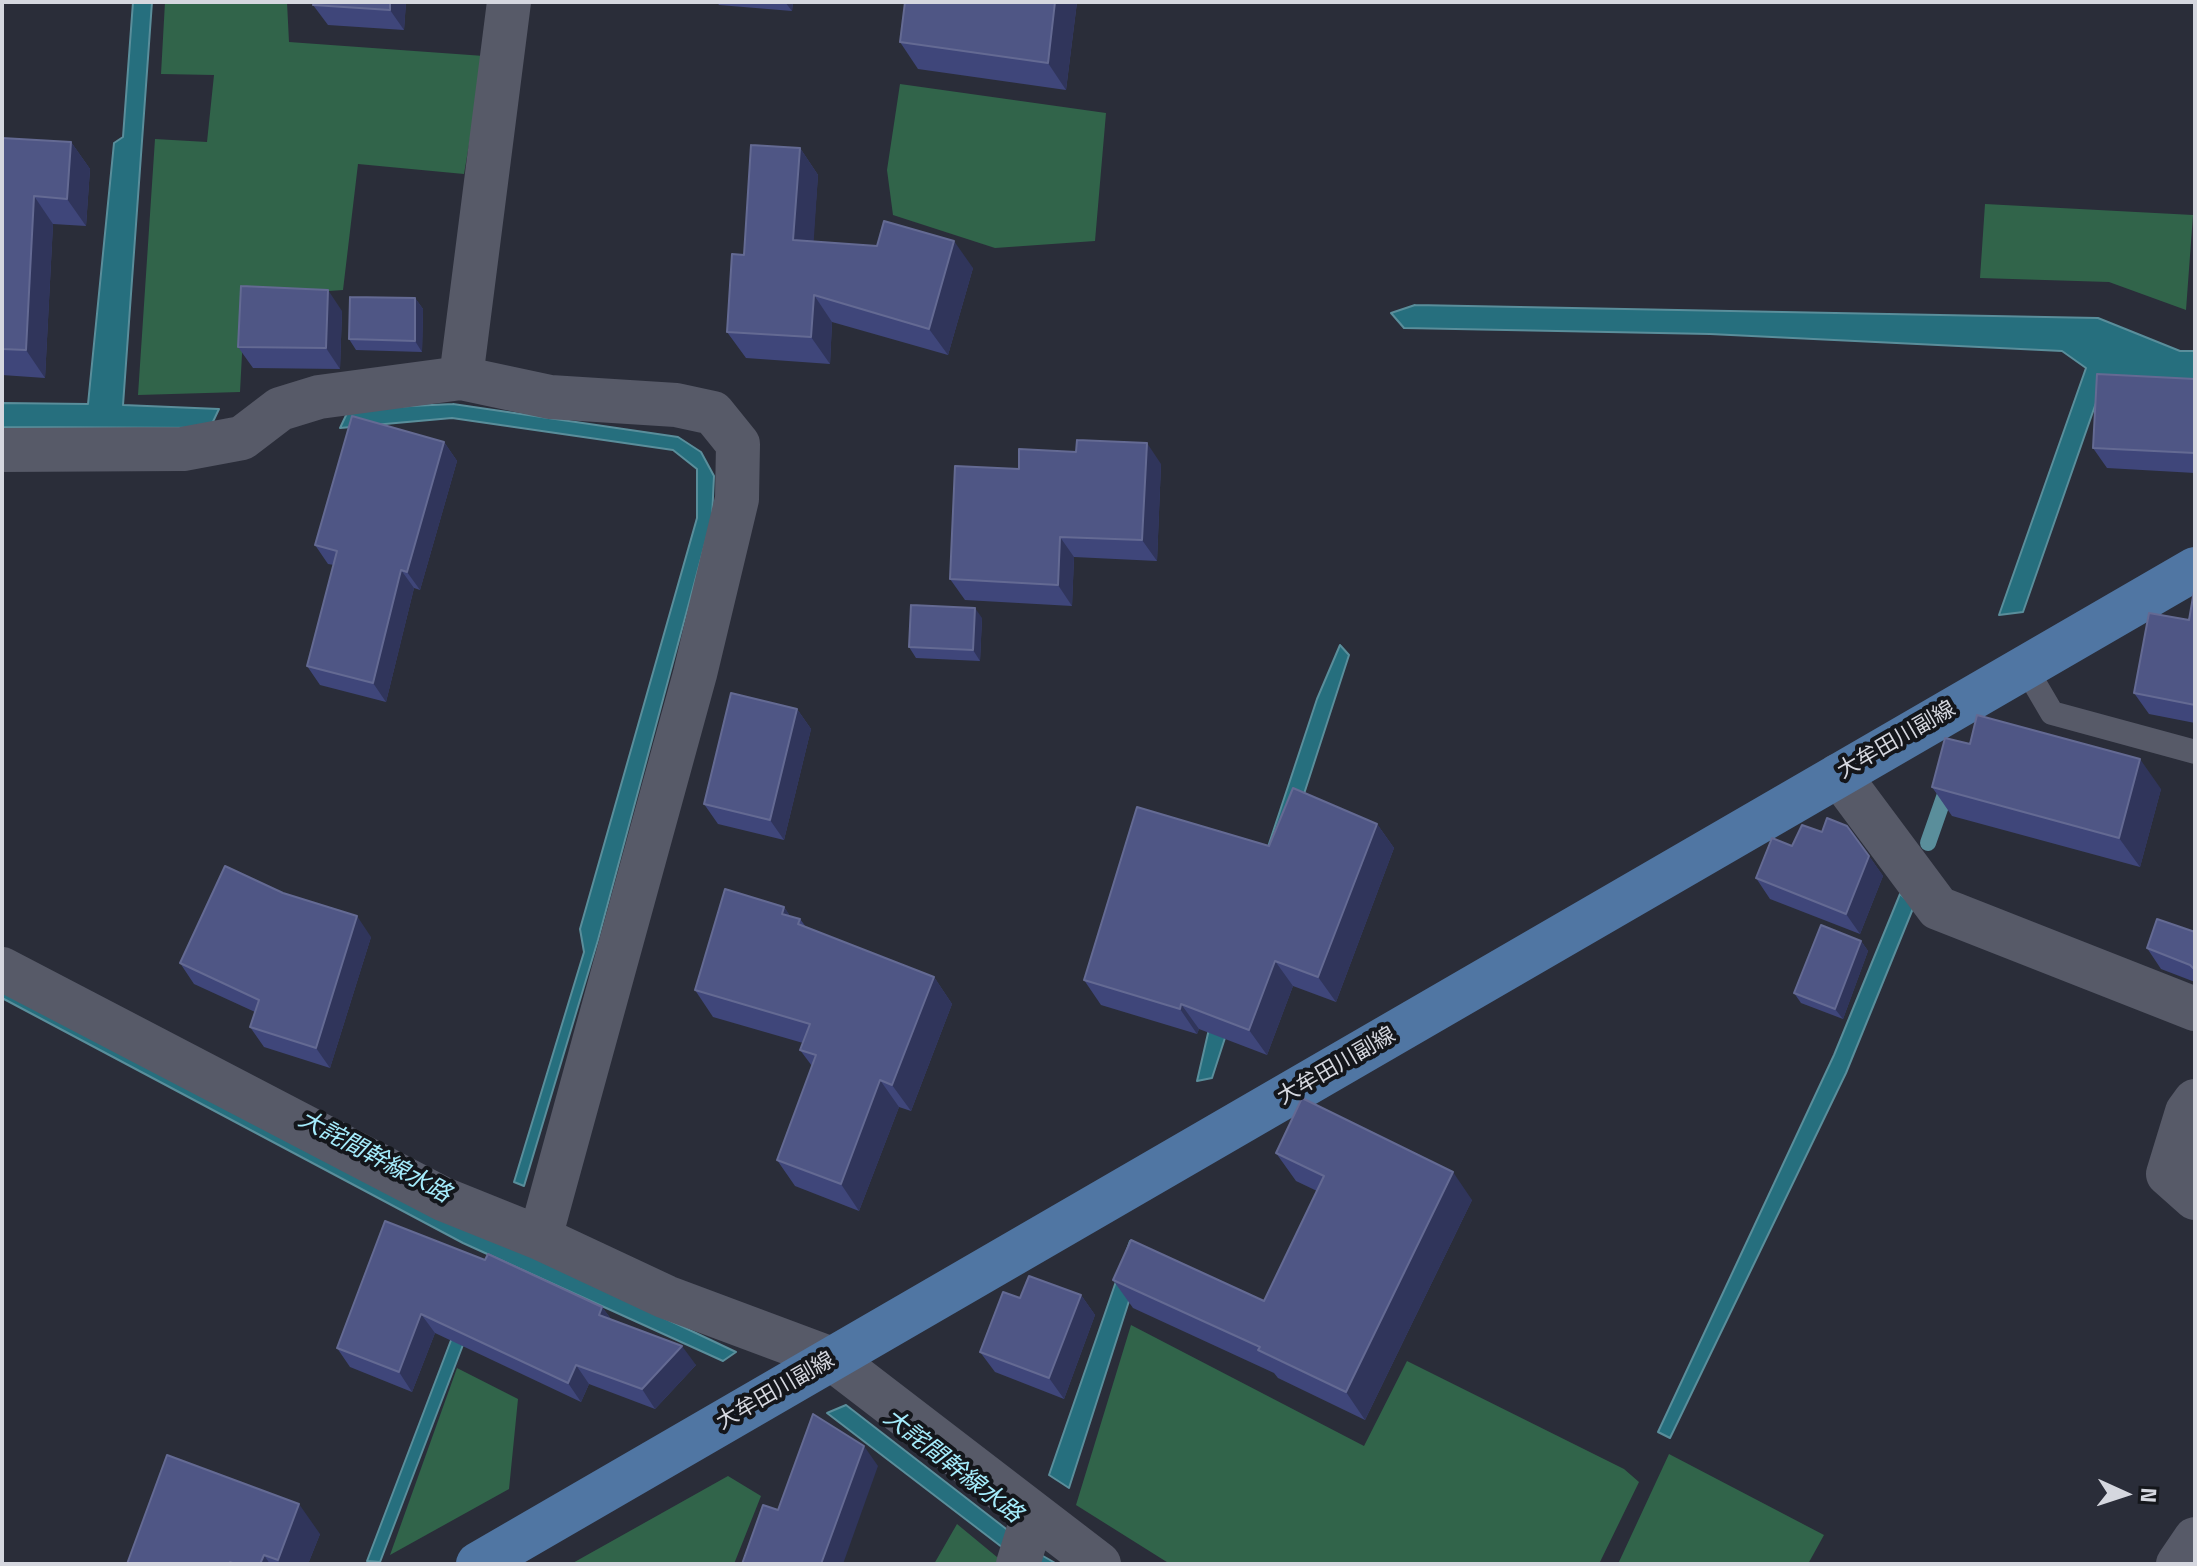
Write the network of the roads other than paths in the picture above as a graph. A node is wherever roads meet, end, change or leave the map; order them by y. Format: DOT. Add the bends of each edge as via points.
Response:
graph roads {
  1 [pos="509,2"];
  2 [pos="461,378"];
  3 [pos="2,450"];
  4 [pos="2195,569"];
  5 [pos="2025,667"];
  6 [pos="2195,752"];
  7 [pos="1839,775"];
  8 [pos="2,969"];
  9 [pos="2195,1009"];
  10 [pos="2195,1101"];
  11 [pos="2195,1198"];
  12 [pos="540,1238"];
  13 [pos="832,1359"];
  14 [pos="1033,1516"];
  15 [pos="2195,1539"];
  16 [pos="478,1564"];
  17 [pos="1018,1564"];
  18 [pos="1099,1564"];
  19 [pos="2178,1564"];
  1 -- 2 [label="street"];
  2 -- 3 [label="street" via="319,397 280,409 242,438 183,449"];
  2 -- 12 [label="street" via="550,397 676,405 713,413 738,444 737,499 695,674"];
  4 -- 5 [label="main road, 大牟田川副線"];
  5 -- 6 [label="lane" via="2052,713"];
  5 -- 7 [label="main road, 大牟田川副線"];
  7 -- 9 [label="street" via="1938,908"];
  7 -- 13 [label="main road, 大牟田川副線"];
  8 -- 12 [label="street" via="411,1183"];
  10 -- 11 [label="street" via="2168,1174"];
  12 -- 13 [label="street" via="666,1297"];
  13 -- 14 [label="street"];
  13 -- 16 [label="main road, 大牟田川副線"];
  14 -- 17 [label="street"];
  14 -- 18 [label="street"];
  15 -- 19 [label="street"];
}
